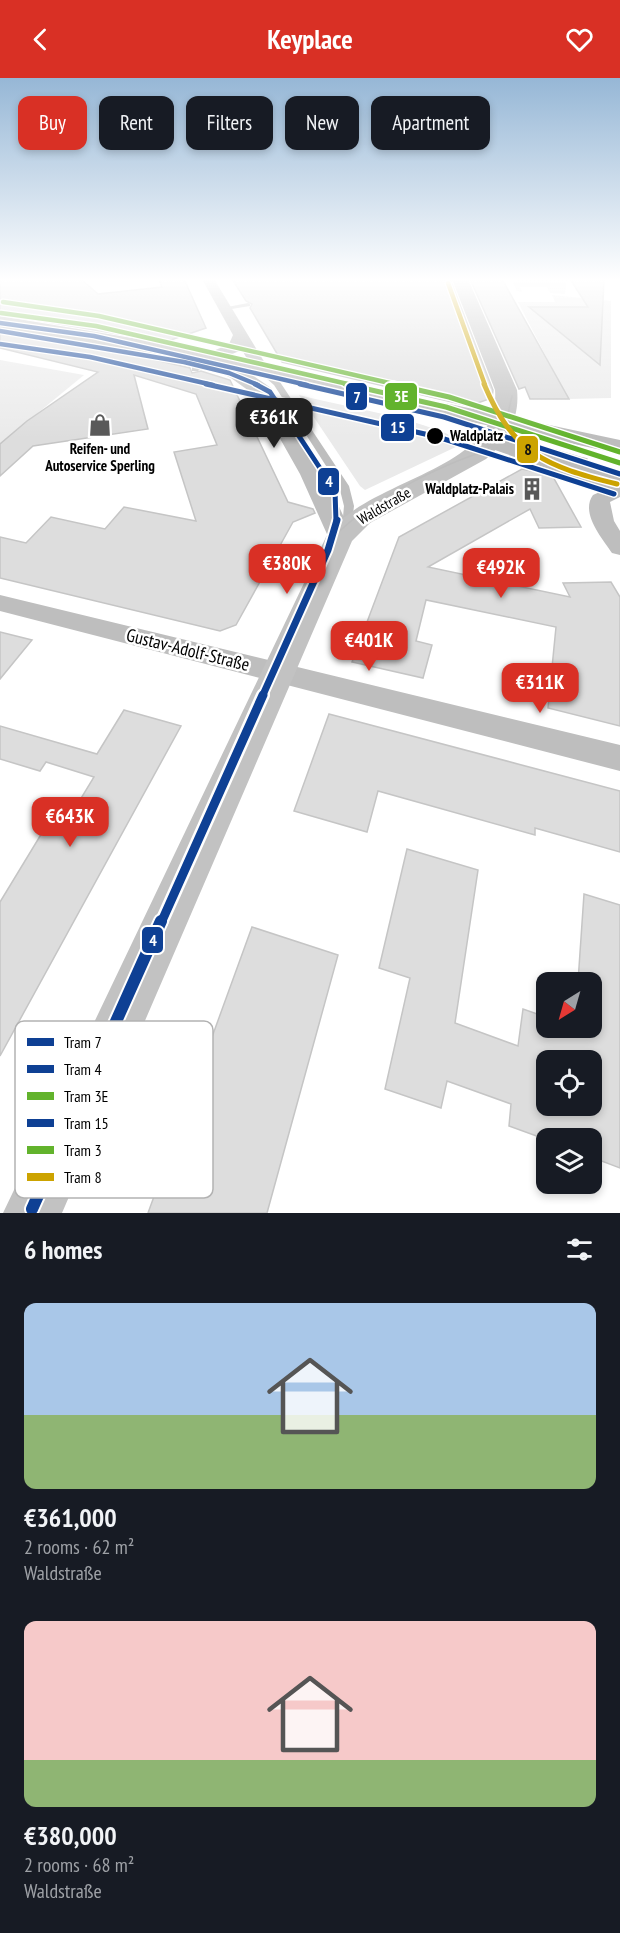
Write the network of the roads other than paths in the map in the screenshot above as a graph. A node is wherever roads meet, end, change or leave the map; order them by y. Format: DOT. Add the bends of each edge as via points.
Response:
graph roads {
  1 [pos="80,332"];
  2 [pos="238,332"];
  3 [pos="482,332"];
  4 [pos="240,336"];
  5 [pos="201,364"];
  6 [pos="270,378"];
  7 [pos="496,432"];
  8 [pos="620,447"];
  9 [pos="620,488"];
  10 [pos="343,533"];
  11 [pos="620,548"];
  12 [pos="0,603"];
  13 [pos="279,672"];
  14 [pos="620,758"];
  15 [pos="120,1021"];
  16 [pos="39,1198"];
  17 [pos="32,1213"];
  1 -- 5 [label="main road"];
  2 -- 4 [label="street"];
  3 -- 7 [label="main road" via="506,390 508,406"];
  4 -- 5 [label="street" via="236,347"];
  4 -- 6 [label="street"];
  5 -- 6 [label="main road"];
  5 -- 10 [label="street, Waldstraße" via="238,374 264,392"];
  6 -- 7 [label="main road" via="407,414"];
  6 -- 10 [label="lane" via="344,486 349,506"];
  7 -- 8 [label="main road"];
  7 -- 9 [label="main road"];
  7 -- 10 [label="main road, Waldstraße" via="466,460 360,517"];
  9 -- 11 [label="street" via="600,499 598,508"];
  10 -- 13 [label="main road, Waldstraße"];
  12 -- 13 [label="street, Gustav-Adolf-Straße"];
  13 -- 14 [label="street, Gustav-Adolf-Straße"];
  13 -- 15 [label="main road, Waldstraße"];
  16 -- 17 [label="main road, Waldstraße"];
}
